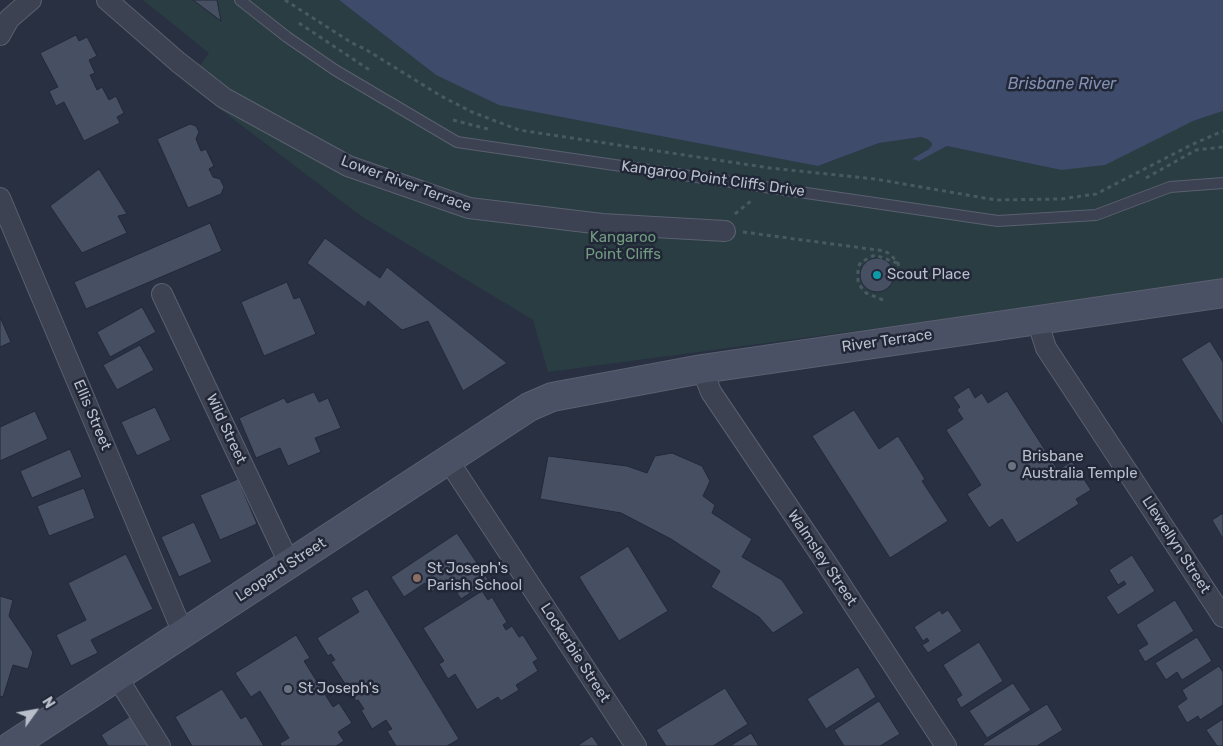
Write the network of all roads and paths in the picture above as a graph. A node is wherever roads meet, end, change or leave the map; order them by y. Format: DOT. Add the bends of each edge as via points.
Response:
graph roads {
  1 [pos="31,0"];
  2 [pos="107,0"];
  3 [pos="240,0"];
  4 [pos="285,0"];
  5 [pos="296,22"];
  6 [pos="0,35"];
  7 [pos="372,72"];
  8 [pos="452,119"];
  9 [pos="1223,131"];
  10 [pos="497,132"];
  11 [pos="1223,147"];
  12 [pos="1139,181"];
  13 [pos="1223,183"];
  14 [pos="768,186"];
  15 [pos="0,198"];
  16 [pos="720,230"];
  17 [pos="898,263"];
  18 [pos="901,274"];
  19 [pos="1223,293"];
  20 [pos="162,294"];
  21 [pos="883,300"];
  22 [pos="1038,320"];
  23 [pos="702,369"];
  24 [pos="552,397"];
  25 [pos="448,460"];
  26 [pos="290,565"];
  27 [pos="1223,617"];
  28 [pos="183,633"];
  29 [pos="117,677"];
  30 [pos="11,746"];
  31 [pos="160,746"];
  32 [pos="636,746"];
  33 [pos="946,746"];
  1 -- 6 [label="street" via="9,19"];
  2 -- 16 [label="street, Lower River Terrace" via="224,98 348,166 469,208 602,224"];
  3 -- 14 [label="lane, Kangaroo Point Cliffs Drive" via="287,38 335,70 457,142"];
  4 -- 9 [label="path" via="441,96 519,130 770,168 875,179 996,200 1061,199 1096,194"];
  5 -- 7 [label="path"];
  8 -- 10 [label="path"];
  11 -- 12 [label="path" via="1196,150"];
  13 -- 14 [label="lane, Kangaroo Point Cliffs Drive" via="1170,187 1096,215 998,221"];
  14 -- 16 [label="path"];
  15 -- 28 [label="street, Ellis Street"];
  16 -- 17 [label="path" via="879,250 891,255"];
  17 -- 18 [label="path"];
  17 -- 21 [label="path" via="875,255 861,262 858,268 861,287 866,293"];
  19 -- 22 [label="main road, River Terrace"];
  20 -- 26 [label="street, Wild Street"];
  22 -- 23 [label="main road, River Terrace"];
  22 -- 27 [label="street, Llewellyn Street" via="1046,348"];
  23 -- 24 [label="main road, River Terrace"];
  23 -- 33 [label="street, Walmsley Street" via="711,392"];
  24 -- 25 [label="main road, Leopard Street" via="529,408"];
  25 -- 26 [label="main road, Leopard Street"];
  25 -- 32 [label="street, Lockerbie Street"];
  26 -- 28 [label="main road, Leopard Street"];
  28 -- 29 [label="main road, Leopard Street"];
  29 -- 30 [label="main road, Leopard Street"];
  29 -- 31 [label="street"];
}
